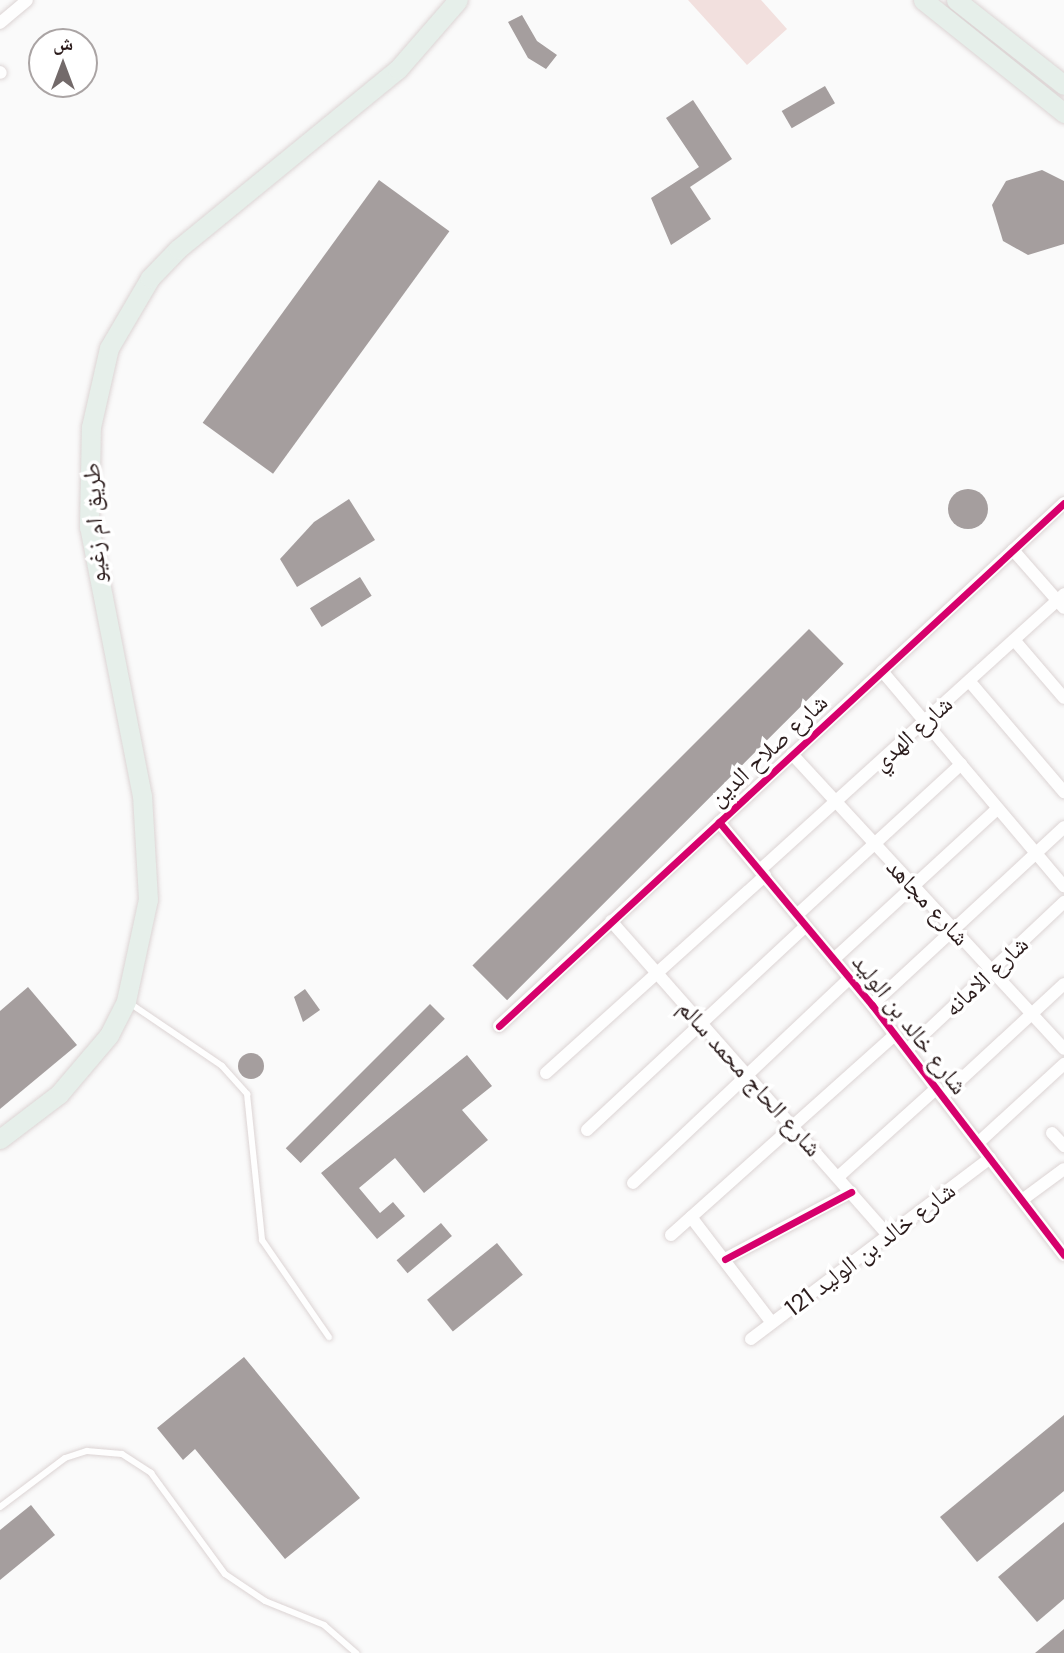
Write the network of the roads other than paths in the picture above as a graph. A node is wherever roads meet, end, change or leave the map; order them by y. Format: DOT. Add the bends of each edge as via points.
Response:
graph roads {
  1 [pos="27,0"];
  2 [pos="458,0"];
  3 [pos="923,0"];
  4 [pos="956,0"];
  5 [pos="0,23"];
  6 [pos="1064,85"];
  7 [pos="1064,113"];
  8 [pos="1064,503"];
  9 [pos="1013,550"];
  10 [pos="1062,601"];
  11 [pos="1015,641"];
  12 [pos="882,671"];
  13 [pos="970,682"];
  14 [pos="1064,698"];
  15 [pos="924,722"];
  16 [pos="792,754"];
  17 [pos="961,764"];
  18 [pos="1064,792"];
  19 [pos="835,801"];
  20 [pos="997,809"];
  21 [pos="719,822"];
  22 [pos="1064,827"];
  23 [pos="874,844"];
  24 [pos="1036,852"];
  25 [pos="762,873"];
  26 [pos="914,886"];
  27 [pos="1064,886"];
  28 [pos="1064,902"];
  29 [pos="797,915"];
  30 [pos="611,921"];
  31 [pos="806,926"];
  32 [pos="953,929"];
  33 [pos="834,959"];
  34 [pos="992,971"];
  35 [pos="657,973"];
  36 [pos="850,978"];
  37 [pos="1064,984"];
  38 [pos="126,1001"];
  39 [pos="872,1005"];
  40 [pos="1032,1014"];
  41 [pos="701,1023"];
  42 [pos="499,1026"];
  43 [pos="895,1035"];
  44 [pos="1064,1049"];
  45 [pos="907,1050"];
  46 [pos="1064,1064"];
  47 [pos="546,1073"];
  48 [pos="747,1074"];
  49 [pos="940,1092"];
  50 [pos="793,1126"];
  51 [pos="587,1130"];
  52 [pos="1052,1133"];
  53 [pos="0,1139"];
  54 [pos="978,1143"];
  55 [pos="1064,1146"];
  56 [pos="990,1158"];
  57 [pos="1064,1169"];
  58 [pos="838,1177"];
  59 [pos="633,1183"];
  60 [pos="851,1192"];
  61 [pos="1022,1200"];
  62 [pos="691,1217"];
  63 [pos="1064,1232"];
  64 [pos="671,1235"];
  65 [pos="888,1235"];
  66 [pos="1053,1240"];
  67 [pos="1064,1255"];
  68 [pos="724,1259"];
  69 [pos="772,1323"];
  70 [pos="329,1337"];
  71 [pos="751,1339"];
  72 [pos="0,1507"];
  73 [pos="356,1653"];
  1 -- 5 [label="street"];
  2 -- 38 [label="main road, طريق ام زغيو" via="398,69 178,249 150,278 109,348 91,427 89,527 149,847 141,951"];
  3 -- 7 [label="main road"];
  4 -- 6 [label="main road"];
  8 -- 9 [label="street, شارع صلاح الدين"];
  9 -- 10 [label="street"];
  9 -- 12 [label="street, شارع صلاح الدين"];
  10 -- 11 [label="street, شارع الهدي"];
  11 -- 13 [label="street, شارع الهدي"];
  11 -- 14 [label="street"];
  12 -- 15 [label="street"];
  12 -- 16 [label="street, شارع صلاح الدين"];
  13 -- 15 [label="street, شارع الهدي"];
  13 -- 18 [label="street"];
  15 -- 17 [label="street"];
  15 -- 19 [label="street, شارع الهدي"];
  16 -- 19 [label="street, شارع مجاهد"];
  16 -- 21 [label="street, شارع صلاح الدين"];
  17 -- 20 [label="street"];
  17 -- 23 [label="street"];
  19 -- 23 [label="street, شارع مجاهد"];
  19 -- 25 [label="street, شارع الهدي"];
  20 -- 24 [label="street"];
  20 -- 26 [label="street"];
  21 -- 25 [label="street, شارع خالد بن الوليد"];
  21 -- 30 [label="street, شارع صلاح الدين"];
  22 -- 24 [label="street"];
  23 -- 26 [label="street, شارع مجاهد"];
  23 -- 29 [label="street"];
  24 -- 27 [label="street"];
  24 -- 32 [label="street"];
  25 -- 29 [label="street, شارع خالد بن الوليد"];
  25 -- 35 [label="street, شارع الهدي"];
  26 -- 32 [label="street, شارع مجاهد"];
  26 -- 33 [label="street"];
  28 -- 34 [label="street, شارع الامانه"];
  29 -- 31 [label="street, شارع خالد بن الوليد"];
  30 -- 35 [label="street, شارع الحاج محمد سالم"];
  30 -- 42 [label="street, شارع صلاح الدين"];
  31 -- 33 [label="street, شارع خالد بن الوليد"];
  31 -- 41 [label="street"];
  32 -- 34 [label="street, شارع مجاهد"];
  32 -- 39 [label="street"];
  33 -- 36 [label="street, شارع خالد بن الوليد"];
  34 -- 40 [label="street, شارع مجاهد"];
  34 -- 45 [label="street, شارع الامانه"];
  35 -- 41 [label="street, شارع الحاج محمد سالم"];
  35 -- 47 [label="street, شارع الهدي"];
  36 -- 39 [label="street, شارع خالد بن الوليد"];
  36 -- 48 [label="street"];
  37 -- 40 [label="street"];
  38 -- 53 [label="main road, طريق ام زغيو" via="86,1066"];
  38 -- 70 [label="lane" via="222,1066 247,1094 262,1240"];
  39 -- 43 [label="street, شارع خالد بن الوليد"];
  40 -- 44 [label="street, شارع مجاهد"];
  40 -- 49 [label="street"];
  41 -- 48 [label="street, شارع الحاج محمد سالم"];
  41 -- 51 [label="street"];
  43 -- 45 [label="street, شارع خالد بن الوليد"];
  43 -- 50 [label="street"];
  45 -- 49 [label="street, شارع خالد بن الوليد"];
  46 -- 54 [label="street"];
  48 -- 50 [label="street, شارع الحاج محمد سالم"];
  48 -- 59 [label="street"];
  49 -- 54 [label="street, شارع خالد بن الوليد"];
  49 -- 58 [label="street"];
  50 -- 58 [label="street, شارع الحاج محمد سالم"];
  50 -- 62 [label="street"];
  52 -- 55 [label="street"];
  54 -- 56 [label="street, شارع خالد بن الوليد"];
  56 -- 61 [label="street, شارع خالد بن الوليد"];
  56 -- 65 [label="street, شارع خالد بن الوليد 121"];
  57 -- 61 [label="street"];
  58 -- 60 [label="street, شارع الحاج محمد سالم"];
  60 -- 65 [label="street, شارع الحاج محمد سالم"];
  60 -- 68 [label="street"];
  61 -- 66 [label="street, شارع خالد بن الوليد"];
  62 -- 64 [label="street"];
  62 -- 68 [label="street"];
  63 -- 66 [label="street"];
  65 -- 69 [label="street, شارع خالد بن الوليد 121"];
  66 -- 67 [label="street, شارع خالد بن الوليد"];
  68 -- 69 [label="street"];
  69 -- 71 [label="street, شارع خالد بن الوليد 121"];
  72 -- 73 [label="lane" via="76,1454 122,1454 151,1473 225,1574 265,1601 324,1625"];
}
